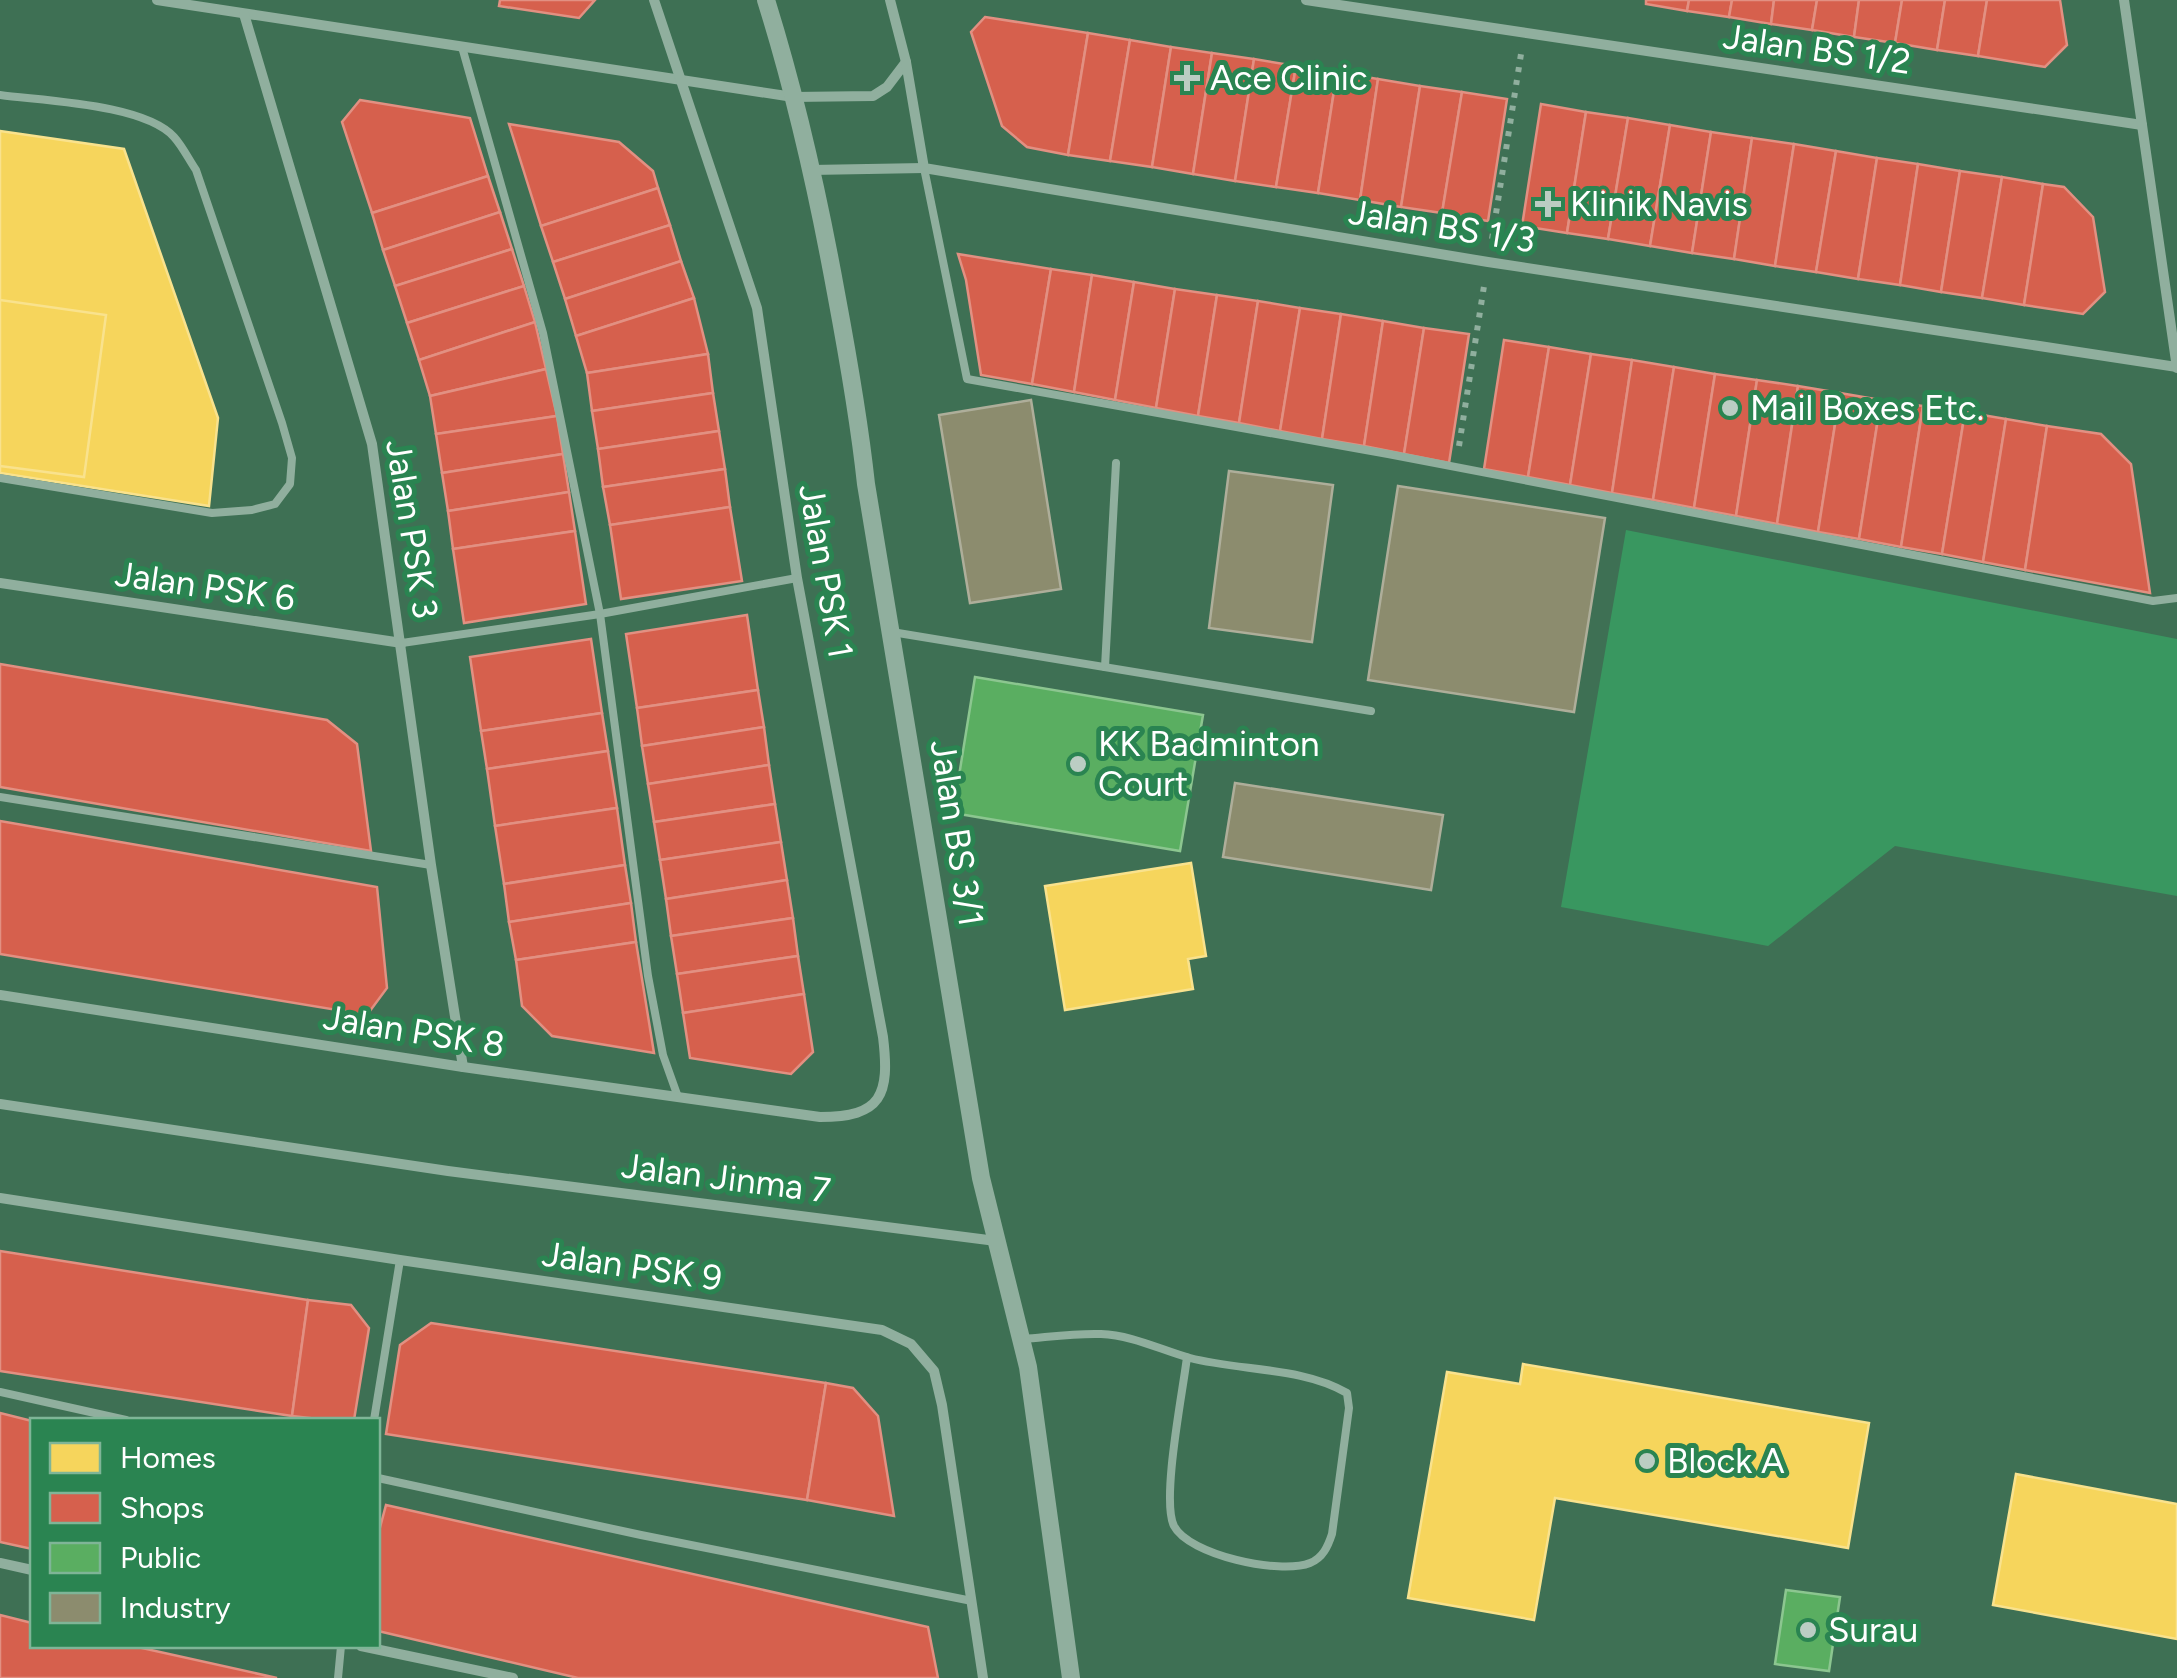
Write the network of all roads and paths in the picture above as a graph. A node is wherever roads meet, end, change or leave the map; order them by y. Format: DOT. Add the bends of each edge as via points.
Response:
graph roads {
  1 [pos="158,0"];
  2 [pos="654,0"];
  3 [pos="766,0"];
  4 [pos="890,0"];
  5 [pos="1306,0"];
  6 [pos="2124,0"];
  7 [pos="244,14"];
  8 [pos="462,48"];
  9 [pos="906,62"];
  10 [pos="680,81"];
  11 [pos="0,95"];
  12 [pos="793,97"];
  13 [pos="1511,114"];
  14 [pos="2142,125"];
  15 [pos="924,168"];
  16 [pos="811,170"];
  17 [pos="1488,262"];
  18 [pos="2177,368"];
  19 [pos="1116,463"];
  20 [pos="1456,467"];
  21 [pos="0,478"];
  22 [pos="797,578"];
  23 [pos="0,583"];
  24 [pos="2177,598"];
  25 [pos="600,614"];
  26 [pos="892,632"];
  27 [pos="402,643"];
  28 [pos="1105,667"];
  29 [pos="1371,711"];
  30 [pos="0,797"];
  31 [pos="432,865"];
  32 [pos="0,995"];
  33 [pos="463,1067"];
  34 [pos="678,1097"];
  35 [pos="0,1104"];
  36 [pos="820,1117"];
  37 [pos="0,1198"];
  38 [pos="996,1241"];
  39 [pos="400,1260"];
  40 [pos="1020,1339"];
  41 [pos="1187,1357"];
  42 [pos="0,1392"];
  43 [pos="117,1418"];
  44 [pos="374,1418"];
  45 [pos="380,1478"];
  46 [pos="0,1562"];
  47 [pos="30,1570"];
  48 [pos="972,1601"];
  49 [pos="342,1648"];
  50 [pos="370,1648"];
  51 [pos="338,1678"];
  52 [pos="513,1678"];
  53 [pos="983,1678"];
  54 [pos="1071,1678"];
  1 -- 7 [label="street"];
  2 -- 10 [label="street, Jalan PSK 1"];
  3 -- 12 [label="street, Jalan BS 3/1"];
  4 -- 9 [label="street"];
  5 -- 14 [label="street, Jalan BS 1/2"];
  6 -- 14 [label="street"];
  7 -- 8 [label="street"];
  7 -- 27 [label="street, Jalan PSK 3" via="372,444"];
  8 -- 10 [label="street"];
  8 -- 25 [label="lane" via="543,333"];
  9 -- 12 [label="street" via="874,96"];
  9 -- 15 [label="street"];
  10 -- 12 [label="street"];
  10 -- 22 [label="street, Jalan PSK 1" via="757,308"];
  11 -- 21 [label="lane" via="109,109 146,118 173,136 196,170 292,458 290,484 275,504 212,513"];
  12 -- 16 [label="street, Jalan BS 3/1"];
  13 -- 17 [label="path"];
  14 -- 18 [label="street"];
  15 -- 16 [label="street, Jalan BS 1/3"];
  15 -- 17 [label="street, Jalan BS 1/3"];
  15 -- 20 [label="lane" via="967,379"];
  16 -- 26 [label="street, Jalan BS 3/1"];
  17 -- 18 [label="street, Jalan BS 1/3"];
  17 -- 20 [label="path"];
  19 -- 28 [label="lane"];
  20 -- 24 [label="lane" via="2152,601"];
  22 -- 25 [label="lane"];
  22 -- 36 [label="street, Jalan PSK 1" via="885,1055 876,1102 862,1113"];
  23 -- 27 [label="street, Jalan PSK 6"];
  25 -- 27 [label="lane"];
  25 -- 34 [label="lane" via="648,976"];
  26 -- 28 [label="lane"];
  26 -- 38 [label="street, Jalan BS 3/1"];
  27 -- 31 [label="street, Jalan PSK 3"];
  28 -- 29 [label="lane"];
  30 -- 31 [label="lane"];
  31 -- 33 [label="street, Jalan PSK 3"];
  32 -- 33 [label="street, Jalan PSK 8"];
  33 -- 34 [label="street, Jalan PSK 8"];
  34 -- 36 [label="street, Jalan PSK 8"];
  35 -- 38 [label="street, Jalan Jinma 7" via="448,1172"];
  37 -- 39 [label="street, Jalan PSK 9"];
  38 -- 40 [label="street, Jalan BS 3/1"];
  39 -- 44 [label="lane"];
  39 -- 48 [label="street, Jalan PSK 9" via="882,1330 911,1344 934,1372 942,1405"];
  40 -- 41 [label="lane" via="1103,1334"];
  40 -- 54 [label="street, Jalan BS 3/1"];
  41 -- 41 [label="lane" via="1329,1382 1347,1393 1332,1534 1326,1552 1312,1563 1286,1567 1210,1552 1175,1528 1169,1510"];
  42 -- 43 [label="lane"];
  45 -- 48 [label="lane"];
  46 -- 47 [label="street"];
  48 -- 53 [label="street, Jalan PSK 9"];
  49 -- 51 [label="lane"];
  50 -- 52 [label="street"];
}
